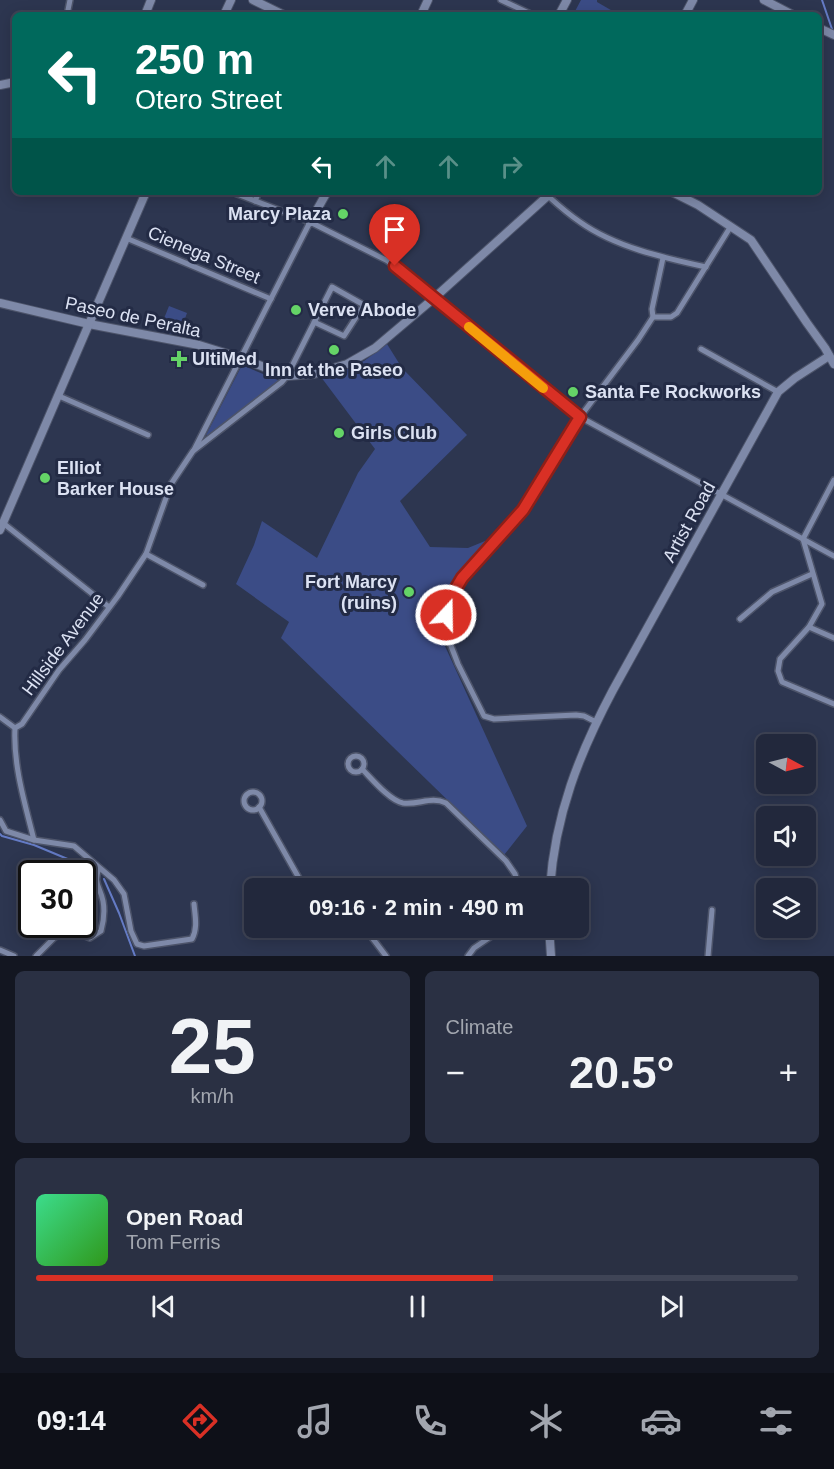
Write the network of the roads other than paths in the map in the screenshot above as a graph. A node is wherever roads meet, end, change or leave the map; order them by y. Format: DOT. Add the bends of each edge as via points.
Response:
graph roads {
  1 [pos="253,0"];
  2 [pos="501,0"];
  3 [pos="764,0"];
  4 [pos="278,12"];
  5 [pos="527,12"];
  6 [pos="787,12"];
  7 [pos="145,195"];
  8 [pos="240,195"];
  9 [pos="258,195"];
  10 [pos="325,195"];
  11 [pos="549,195"];
  12 [pos="551,195"];
  13 [pos="678,195"];
  14 [pos="255,201"];
  15 [pos="310,222"];
  16 [pos="731,226"];
  17 [pos="126,238"];
  18 [pos="663,258"];
  19 [pos="706,267"];
  20 [pos="271,298"];
  21 [pos="433,299"];
  22 [pos="0,303"];
  23 [pos="653,317"];
  24 [pos="315,322"];
  25 [pos="89,324"];
  26 [pos="701,349"];
  27 [pos="829,356"];
  28 [pos="241,358"];
  29 [pos="834,364"];
  30 [pos="287,376"];
  31 [pos="778,392"];
  32 [pos="59,396"];
  33 [pos="580,417"];
  34 [pos="148,435"];
  35 [pos="193,451"];
  36 [pos="834,480"];
  37 [pos="721,494"];
  38 [pos="2,526"];
  39 [pos="803,539"];
  40 [pos="146,554"];
  41 [pos="834,556"];
  42 [pos="812,574"];
  43 [pos="203,585"];
  44 [pos="109,607"];
  45 [pos="740,619"];
  46 [pos="809,627"];
  47 [pos="834,638"];
  48 [pos="834,704"];
  49 [pos="0,717"];
  50 [pos="596,722"];
  51 [pos="15,728"];
  52 [pos="362,769"];
  53 [pos="259,807"];
  54 [pos="0,820"];
  55 [pos="34,840"];
  56 [pos="99,868"];
  57 [pos="299,878"];
  58 [pos="516,878"];
  59 [pos="551,878"];
  60 [pos="194,904"];
  61 [pos="712,910"];
  62 [pos="372,938"];
  63 [pos="489,938"];
  64 [pos="549,938"];
  65 [pos="0,950"];
  66 [pos="14,956"];
  67 [pos="36,956"];
  68 [pos="386,956"];
  69 [pos="468,956"];
  70 [pos="550,956"];
  71 [pos="708,956"];
  1 -- 4 [label="main road"];
  2 -- 5 [label="street"];
  3 -- 6 [label="main road"];
  7 -- 17 [label="main road"];
  8 -- 14 [label="street"];
  9 -- 14 [label="street"];
  10 -- 15 [label="main road"];
  11 -- 21 [label="main road, Paseo de Peralta"];
  12 -- 18 [label="street" via="592,230"];
  13 -- 16 [label="main road"];
  14 -- 15 [label="street"];
  15 -- 20 [label="street"];
  15 -- 21 [label="street" via="386,260"];
  16 -- 19 [label="street"];
  16 -- 27 [label="main road" via="756,245"];
  17 -- 20 [label="street, Cienega Street"];
  17 -- 25 [label="main road"];
  18 -- 19 [label="street"];
  18 -- 23 [label="street"];
  19 -- 23 [label="street" via="677,313 671,318"];
  20 -- 28 [label="street"];
  21 -- 30 [label="main road, Paseo de Peralta" via="357,359 321,372"];
  21 -- 33 [label="street"];
  22 -- 25 [label="main road, Paseo de Peralta"];
  23 -- 33 [label="street"];
  24 -- 24 [label="street" via="332,288 363,305 344,336"];
  24 -- 30 [label="street"];
  25 -- 28 [label="main road, Paseo de Peralta" via="199,345"];
  25 -- 32 [label="main road"];
  26 -- 31 [label="street"];
  27 -- 29 [label="main road"];
  27 -- 31 [label="main road, Artist Road"];
  28 -- 30 [label="main road, Paseo de Peralta"];
  28 -- 35 [label="street"];
  30 -- 35 [label="street, Hillside Avenue"];
  31 -- 37 [label="main road, Artist Road"];
  32 -- 34 [label="street"];
  32 -- 38 [label="main road"];
  33 -- 37 [label="street"];
  33 -- 50 [label="street" via="523,510 462,578 449,600 446,633 484,716 494,719 576,715"];
  35 -- 40 [label="street, Hillside Avenue" via="171,484"];
  36 -- 39 [label="street"];
  37 -- 39 [label="street"];
  37 -- 50 [label="main road, Artist Road"];
  38 -- 44 [label="street"];
  39 -- 41 [label="street"];
  39 -- 42 [label="street"];
  40 -- 43 [label="street"];
  40 -- 44 [label="street, Hillside Avenue"];
  42 -- 45 [label="street" via="772,592"];
  42 -- 46 [label="street" via="822,604"];
  44 -- 51 [label="street, Hillside Avenue" via="22,724"];
  46 -- 47 [label="street"];
  46 -- 48 [label="street" via="780,659 778,671 782,682"];
  49 -- 51 [label="street"];
  50 -- 59 [label="main road, Artist Road" via="563,808"];
  51 -- 55 [label="street" via="21,788"];
  52 -- 58 [label="street" via="399,802 434,799 447,803 509,865"];
  53 -- 57 [label="street"];
  54 -- 55 [label="street" via="6,831"];
  55 -- 56 [label="street" via="74,846"];
  56 -- 60 [label="street" via="124,894 137,944 192,939 196,923"];
  56 -- 67 [label="street" via="96,877 105,918 101,930 90,938 73,931 55,937"];
  61 -- 71 [label="street"];
  62 -- 68 [label="street"];
  63 -- 69 [label="street"];
  64 -- 70 [label="main road"];
  65 -- 66 [label="street"];
}
